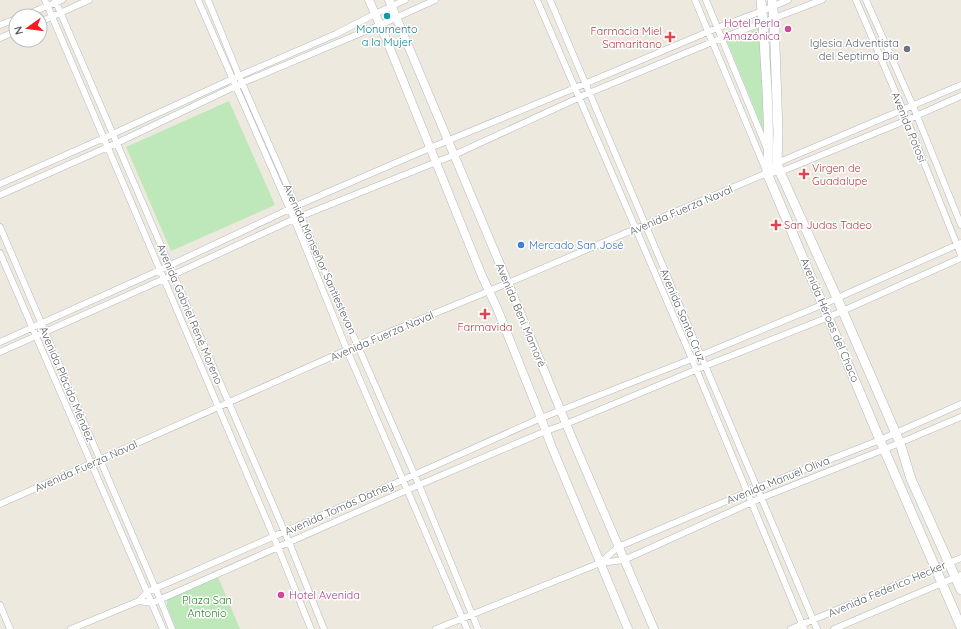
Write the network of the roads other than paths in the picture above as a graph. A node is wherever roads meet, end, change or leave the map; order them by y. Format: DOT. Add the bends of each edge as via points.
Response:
graph roads {
  1 [pos="89,0"];
  2 [pos="198,0"];
  3 [pos="208,0"];
  4 [pos="369,0"];
  5 [pos="405,0"];
  6 [pos="435,0"];
  7 [pos="537,0"];
  8 [pos="550,0"];
  9 [pos="695,0"];
  10 [pos="706,0"];
  11 [pos="761,0"];
  12 [pos="788,0"];
  13 [pos="822,0"];
  14 [pos="856,0"];
  15 [pos="866,0"];
  16 [pos="58,1"];
  17 [pos="47,3"];
  18 [pos="390,3"];
  19 [pos="772,3"];
  20 [pos="38,8"];
  21 [pos="762,11"];
  22 [pos="60,13"];
  23 [pos="375,14"];
  24 [pos="52,17"];
  25 [pos="396,18"];
  26 [pos="48,19"];
  27 [pos="774,19"];
  28 [pos="764,23"];
  29 [pos="380,25"];
  30 [pos="718,28"];
  31 [pos="708,32"];
  32 [pos="722,38"];
  33 [pos="713,42"];
  34 [pos="239,76"];
  35 [pos="232,79"];
  36 [pos="242,83"];
  37 [pos="585,84"];
  38 [pos="961,85"];
  39 [pos="236,86"];
  40 [pos="575,88"];
  41 [pos="589,93"];
  42 [pos="961,96"];
  43 [pos="579,98"];
  44 [pos="913,106"];
  45 [pos="903,110"];
  46 [pos="916,116"];
  47 [pos="907,120"];
  48 [pos="112,134"];
  49 [pos="104,138"];
  50 [pos="447,141"];
  51 [pos="117,143"];
  52 [pos="108,147"];
  53 [pos="430,148"];
  54 [pos="769,154"];
  55 [pos="454,155"];
  56 [pos="436,162"];
  57 [pos="779,167"];
  58 [pos="767,173"];
  59 [pos="0,184"];
  60 [pos="0,195"];
  61 [pos="296,206"];
  62 [pos="289,210"];
  63 [pos="301,216"];
  64 [pos="294,219"];
  65 [pos="645,224"];
  66 [pos="961,225"];
  67 [pos="0,227"];
  68 [pos="635,229"];
  69 [pos="959,244"];
  70 [pos="0,253"];
  71 [pos="961,255"];
  72 [pos="961,258"];
  73 [pos="169,266"];
  74 [pos="160,270"];
  75 [pos="173,275"];
  76 [pos="164,279"];
  77 [pos="507,283"];
  78 [pos="489,291"];
  79 [pos="837,298"];
  80 [pos="824,304"];
  81 [pos="842,311"];
  82 [pos="829,317"];
  83 [pos="41,323"];
  84 [pos="32,327"];
  85 [pos="45,332"];
  86 [pos="36,336"];
  87 [pos="0,342"];
  88 [pos="358,345"];
  89 [pos="347,350"];
  90 [pos="0,352"];
  91 [pos="700,355"];
  92 [pos="692,359"];
  93 [pos="705,366"];
  94 [pos="697,370"];
  95 [pos="228,403"];
  96 [pos="961,404"];
  97 [pos="218,407"];
  98 [pos="561,410"];
  99 [pos="961,417"];
  100 [pos="541,418"];
  101 [pos="566,424"];
  102 [pos="546,431"];
  103 [pos="894,433"];
  104 [pos="880,440"];
  105 [pos="900,443"];
  106 [pos="885,449"];
  107 [pos="100,460"];
  108 [pos="91,464"];
  109 [pos="414,475"];
  110 [pos="403,480"];
  111 [pos="419,485"];
  112 [pos="757,488"];
  113 [pos="407,490"];
  114 [pos="748,492"];
  115 [pos="762,498"];
  116 [pos="752,503"];
  117 [pos="0,504"];
  118 [pos="284,532"];
  119 [pos="273,537"];
  120 [pos="289,542"];
  121 [pos="278,547"];
  122 [pos="618,547"];
  123 [pos="961,558"];
  124 [pos="624,560"];
  125 [pos="600,563"];
  126 [pos="949,563"];
  127 [pos="936,569"];
  128 [pos="958,576"];
  129 [pos="942,583"];
  130 [pos="156,589"];
  131 [pos="961,590"];
  132 [pos="147,592"];
  133 [pos="160,599"];
  134 [pos="138,601"];
  135 [pos="152,602"];
  136 [pos="0,605"];
  137 [pos="472,614"];
  138 [pos="462,618"];
  139 [pos="813,620"];
  140 [pos="803,627"];
  141 [pos="961,627"];
  142 [pos="10,629"];
  143 [pos="71,629"];
  144 [pos="163,629"];
  145 [pos="172,629"];
  146 [pos="311,629"];
  147 [pos="324,629"];
  148 [pos="436,629"];
  149 [pos="467,629"];
  150 [pos="478,629"];
  151 [pos="628,629"];
  152 [pos="654,629"];
  153 [pos="791,629"];
  154 [pos="817,629"];
  155 [pos="834,629"];
  1 -- 22 [label="street"];
  2 -- 35 [label="street, Avenida Monseñor Santiestevan"];
  3 -- 34 [label="street, Avenida Monseñor Santiestevan"];
  4 -- 23 [label="street, Avenida Beni Mamoré"];
  5 -- 18 [label="street"];
  6 -- 25 [label="street"];
  7 -- 40 [label="street, Avenida Santa Cruz"];
  8 -- 37 [label="street, Avenida Santa Cruz"];
  9 -- 31 [label="street"];
  10 -- 30 [label="street"];
  11 -- 21 [label="main road, Avenida Héroes del Chaco"];
  12 -- 19 [label="street"];
  13 -- 27 [label="street"];
  14 -- 45 [label="street, Avenida Potosí"];
  15 -- 44 [label="street, Avenida Potosí"];
  16 -- 17 [label="street"];
  16 -- 22 [label="street, Avenida Gabriel René Moreno"];
  17 -- 20 [label="street"];
  17 -- 24 [label="street, Avenida Gabriel René Moreno"];
  18 -- 23 [label="street"];
  18 -- 25 [label="street, Avenida Beni Mamoré"];
  19 -- 21 [label="street"];
  19 -- 27 [label="main road, Avenida Héroes del Chaco"];
  21 -- 28 [label="main road, Avenida Héroes del Chaco"];
  21 -- 30 [label="street"];
  22 -- 24 [label="street"];
  22 -- 48 [label="street, Avenida Gabriel René Moreno"];
  23 -- 29 [label="street, Avenida Beni Mamoré"];
  23 -- 34 [label="street" via="336,34"];
  24 -- 26 [label="street"];
  24 -- 49 [label="street, Avenida Gabriel René Moreno"];
  25 -- 29 [label="street"];
  25 -- 50 [label="street, Avenida Beni Mamoré"];
  27 -- 28 [label="street"];
  27 -- 57 [label="main road, Avenida Héroes del Chaco"];
  28 -- 32 [label="street"];
  28 -- 54 [label="main road, Avenida Héroes del Chaco"];
  29 -- 36 [label="street"];
  29 -- 53 [label="street, Avenida Beni Mamoré"];
  30 -- 31 [label="street"];
  30 -- 32 [label="street"];
  31 -- 33 [label="street"];
  31 -- 37 [label="street"];
  32 -- 33 [label="street"];
  32 -- 54 [label="street"];
  33 -- 41 [label="street"];
  33 -- 58 [label="street"];
  34 -- 35 [label="street"];
  34 -- 36 [label="street, Avenida Monseñor Santiestevan"];
  35 -- 39 [label="street, Avenida Monseñor Santiestevan"];
  35 -- 48 [label="street"];
  36 -- 39 [label="street"];
  36 -- 61 [label="street, Avenida Monseñor Santiestevan"];
  37 -- 40 [label="street"];
  37 -- 41 [label="street, Avenida Santa Cruz"];
  38 -- 44 [label="street, Avenida Fuerza Naval"];
  39 -- 51 [label="street"];
  39 -- 62 [label="street, Avenida Monseñor Santiestevan"];
  40 -- 43 [label="street, Avenida Santa Cruz"];
  40 -- 50 [label="street"];
  41 -- 43 [label="street"];
  41 -- 65 [label="street, Avenida Santa Cruz"];
  42 -- 46 [label="street, Avenida Fuerza Naval"];
  43 -- 55 [label="street"];
  43 -- 68 [label="street, Avenida Santa Cruz"];
  44 -- 45 [label="street, Avenida Fuerza Naval"];
  44 -- 46 [label="street, Avenida Potosí"];
  45 -- 47 [label="street, Avenida Potosí"];
  45 -- 57 [label="street, Avenida Fuerza Naval"];
  46 -- 47 [label="street, Avenida Fuerza Naval"];
  46 -- 66 [label="street, Avenida Potosí"];
  47 -- 57 [label="street, Avenida Fuerza Naval"];
  47 -- 69 [label="street, Avenida Potosí"];
  48 -- 49 [label="street"];
  48 -- 51 [label="street, Avenida Gabriel René Moreno"];
  49 -- 52 [label="street, Avenida Gabriel René Moreno"];
  49 -- 59 [label="street"];
  50 -- 53 [label="street"];
  50 -- 55 [label="street, Avenida Beni Mamoré"];
  51 -- 52 [label="street"];
  51 -- 73 [label="street, Avenida Gabriel René Moreno"];
  52 -- 60 [label="street"];
  52 -- 74 [label="street, Avenida Gabriel René Moreno"];
  53 -- 56 [label="street, Avenida Beni Mamoré"];
  53 -- 61 [label="street"];
  54 -- 57 [label="street"];
  54 -- 58 [label="main road, Avenida Héroes del Chaco"];
  55 -- 56 [label="street"];
  55 -- 77 [label="street, Avenida Beni Mamoré"];
  56 -- 63 [label="street"];
  56 -- 78 [label="street, Avenida Beni Mamoré"];
  57 -- 58 [label="street, Avenida Fuerza Naval"];
  57 -- 58 [label="street, Avenida Fuerza Naval"];
  57 -- 79 [label="main road, Avenida Héroes del Chaco"];
  58 -- 65 [label="street, Avenida Fuerza Naval"];
  58 -- 80 [label="main road, Avenida Héroes del Chaco"];
  61 -- 62 [label="street"];
  61 -- 63 [label="street, Avenida Monseñor Santiestevan"];
  62 -- 64 [label="street, Avenida Monseñor Santiestevan"];
  62 -- 73 [label="street"];
  63 -- 64 [label="street"];
  63 -- 88 [label="street, Avenida Monseñor Santiestevan"];
  64 -- 75 [label="street"];
  64 -- 89 [label="street, Avenida Monseñor Santiestevan"];
  65 -- 68 [label="street, Avenida Fuerza Naval"];
  65 -- 91 [label="street, Avenida Santa Cruz"];
  67 -- 83 [label="street, Avenida Plácido Méndez"];
  68 -- 77 [label="street, Avenida Fuerza Naval"];
  68 -- 92 [label="street, Avenida Santa Cruz"];
  69 -- 71 [label="street, Avenida Potosí"];
  69 -- 79 [label="street, Avenida Tomás Datney"];
  70 -- 84 [label="street, Avenida Plácido Méndez"];
  72 -- 81 [label="street, Avenida Tomás Datney"];
  73 -- 74 [label="street"];
  73 -- 75 [label="street, Avenida Gabriel René Moreno"];
  74 -- 76 [label="street, Avenida Gabriel René Moreno"];
  74 -- 83 [label="street"];
  75 -- 76 [label="street"];
  75 -- 95 [label="street, Avenida Gabriel René Moreno"];
  76 -- 85 [label="street"];
  76 -- 97 [label="street, Avenida Gabriel René Moreno"];
  77 -- 78 [label="street, Avenida Fuerza Naval"];
  77 -- 98 [label="street, Avenida Beni Mamoré"];
  78 -- 88 [label="street, Avenida Fuerza Naval"];
  78 -- 100 [label="street, Avenida Beni Mamoré"];
  79 -- 80 [label="street, Avenida Tomás Datney"];
  79 -- 81 [label="main road, Avenida Héroes del Chaco"];
  80 -- 82 [label="main road, Avenida Héroes del Chaco"];
  80 -- 91 [label="street, Avenida Tomás Datney"];
  81 -- 82 [label="street, Avenida Tomás Datney"];
  81 -- 103 [label="main road, Avenida Héroes del Chaco"];
  82 -- 93 [label="street, Avenida Tomás Datney"];
  82 -- 104 [label="main road, Avenida Héroes del Chaco"];
  83 -- 84 [label="street"];
  83 -- 85 [label="street, Avenida Plácido Méndez"];
  84 -- 86 [label="street, Avenida Plácido Méndez"];
  84 -- 87 [label="street"];
  85 -- 86 [label="street"];
  85 -- 107 [label="street, Avenida Plácido Méndez"];
  86 -- 90 [label="street"];
  86 -- 108 [label="street, Avenida Plácido Méndez"];
  88 -- 89 [label="street, Avenida Fuerza Naval"];
  88 -- 109 [label="street, Avenida Monseñor Santiestevan"];
  89 -- 95 [label="street, Avenida Fuerza Naval"];
  89 -- 110 [label="street, Avenida Monseñor Santiestevan"];
  91 -- 92 [label="street, Avenida Tomás Datney"];
  91 -- 93 [label="street, Avenida Santa Cruz"];
  92 -- 94 [label="street, Avenida Santa Cruz"];
  92 -- 98 [label="street, Avenida Tomás Datney"];
  93 -- 94 [label="street, Avenida Tomás Datney"];
  93 -- 112 [label="street, Avenida Santa Cruz"];
  94 -- 101 [label="street, Avenida Tomás Datney"];
  94 -- 114 [label="street, Avenida Santa Cruz"];
  95 -- 97 [label="street, Avenida Fuerza Naval"];
  95 -- 118 [label="street, Avenida Gabriel René Moreno"];
  96 -- 103 [label="street, Avenida Manuel Oliva"];
  97 -- 107 [label="street, Avenida Fuerza Naval"];
  97 -- 119 [label="street, Avenida Gabriel René Moreno"];
  98 -- 100 [label="street, Avenida Tomás Datney"];
  98 -- 101 [label="street, Avenida Beni Mamoré"];
  99 -- 105 [label="street, Avenida Manuel Oliva"];
  100 -- 102 [label="street, Avenida Beni Mamoré"];
  100 -- 109 [label="street, Avenida Tomás Datney"];
  101 -- 102 [label="street, Avenida Tomás Datney"];
  101 -- 122 [label="street, Avenida Beni Mamoré"];
  102 -- 111 [label="street, Avenida Tomás Datney"];
  102 -- 125 [label="street, Avenida Beni Mamoré"];
  103 -- 104 [label="street, Avenida Manuel Oliva"];
  103 -- 105 [label="main road, Avenida Héroes del Chaco"];
  104 -- 106 [label="main road, Avenida Héroes del Chaco"];
  104 -- 112 [label="street, Avenida Manuel Oliva"];
  105 -- 106 [label="street, Avenida Manuel Oliva"];
  105 -- 126 [label="main road, Avenida Héroes del Chaco" via="911,478"];
  106 -- 115 [label="street, Avenida Manuel Oliva"];
  106 -- 127 [label="main road, Avenida Héroes del Chaco"];
  107 -- 108 [label="street, Avenida Fuerza Naval"];
  107 -- 130 [label="street, Avenida Plácido Méndez"];
  108 -- 117 [label="street, Avenida Fuerza Naval"];
  108 -- 132 [label="street, Avenida Plácido Méndez"];
  109 -- 110 [label="street, Avenida Tomás Datney"];
  109 -- 111 [label="street, Avenida Monseñor Santiestevan"];
  110 -- 113 [label="street, Avenida Monseñor Santiestevan"];
  110 -- 118 [label="street, Avenida Tomás Datney"];
  111 -- 113 [label="street, Avenida Tomás Datney"];
  111 -- 137 [label="street, Avenida Monseñor Santiestevan"];
  112 -- 114 [label="street, Avenida Manuel Oliva"];
  112 -- 115 [label="street, Avenida Santa Cruz"];
  113 -- 120 [label="street, Avenida Tomás Datney"];
  113 -- 138 [label="street, Avenida Monseñor Santiestevan"];
  114 -- 116 [label="street, Avenida Santa Cruz"];
  114 -- 122 [label="street, Avenida Manuel Oliva"];
  115 -- 116 [label="street, Avenida Manuel Oliva"];
  115 -- 139 [label="street, Avenida Santa Cruz"];
  116 -- 124 [label="street, Avenida Manuel Oliva"];
  116 -- 140 [label="street, Avenida Santa Cruz"];
  118 -- 119 [label="street, Avenida Tomás Datney"];
  118 -- 120 [label="street, Avenida Gabriel René Moreno"];
  119 -- 121 [label="street, Avenida Gabriel René Moreno"];
  119 -- 130 [label="street, Avenida Tomás Datney"];
  120 -- 121 [label="street, Avenida Tomás Datney"];
  120 -- 147 [label="street, Avenida Gabriel René Moreno"];
  121 -- 133 [label="street, Avenida Tomás Datney"];
  121 -- 146 [label="street, Avenida Gabriel René Moreno"];
  122 -- 124 [label="street, Avenida Beni Mamoré"];
  122 -- 125 [label="street, Avenida Manuel Oliva"];
  123 -- 126 [label="street, Avenida Federico Hecker"];
  124 -- 125 [label="street, Avenida Manuel Oliva"];
  124 -- 152 [label="street, Avenida Beni Mamoré"];
  125 -- 137 [label="street, Avenida Manuel Oliva"];
  125 -- 151 [label="street, Avenida Beni Mamoré"];
  126 -- 127 [label="street, Avenida Federico Hecker"];
  126 -- 128 [label="main road, Avenida Héroes del Chaco"];
  127 -- 129 [label="main road, Avenida Héroes del Chaco"];
  127 -- 139 [label="street, Avenida Federico Hecker"];
  128 -- 129 [label="street, Avenida Federico Hecker"];
  128 -- 131 [label="main road, Avenida Héroes del Chaco"];
  129 -- 141 [label="main road, Avenida Héroes del Chaco"];
  129 -- 155 [label="street, Avenida Federico Hecker"];
  130 -- 132 [label="street, Avenida Tomás Datney"];
  130 -- 133 [label="street, Avenida Plácido Méndez"];
  132 -- 134 [label="street, Avenida Tomás Datney"];
  132 -- 135 [label="street, Avenida Plácido Méndez"];
  133 -- 135 [label="street, Avenida Tomás Datney"];
  133 -- 145 [label="street, Avenida Plácido Méndez"];
  134 -- 135 [label="street, Avenida Tomás Datney"];
  134 -- 143 [label="street, Avenida Tomás Datney"];
  135 -- 144 [label="street, Avenida Plácido Méndez"];
  136 -- 142 [label="street"];
  137 -- 138 [label="street, Avenida Manuel Oliva"];
  137 -- 150 [label="street, Avenida Monseñor Santiestevan"];
  138 -- 148 [label="street, Avenida Manuel Oliva"];
  138 -- 149 [label="street, Avenida Monseñor Santiestevan"];
  139 -- 140 [label="street, Avenida Federico Hecker"];
  139 -- 154 [label="street, Avenida Santa Cruz"];
  140 -- 153 [label="street, Avenida Federico Hecker"];
}
